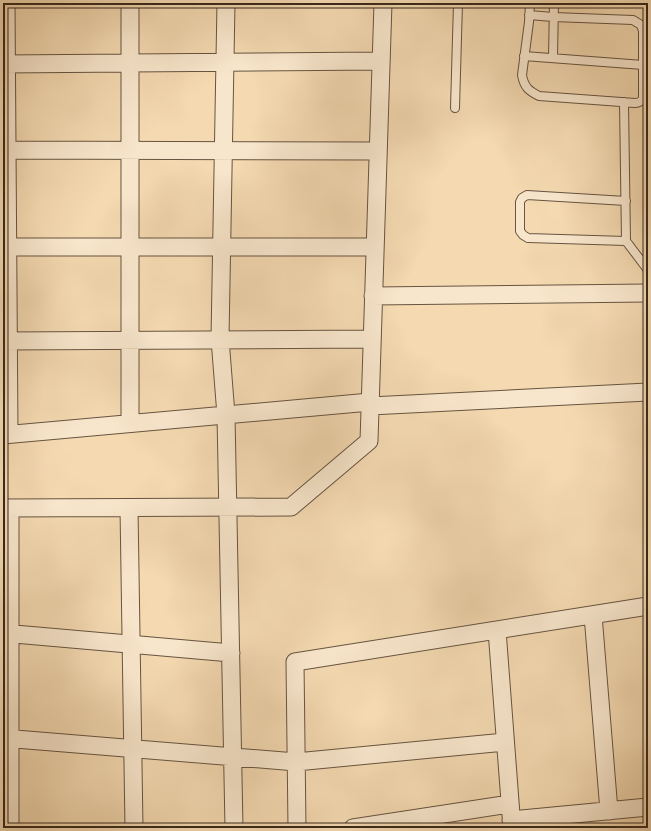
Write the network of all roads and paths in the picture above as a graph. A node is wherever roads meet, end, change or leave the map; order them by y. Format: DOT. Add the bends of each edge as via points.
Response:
graph roads {
  1 [pos="6,3"];
  2 [pos="130,3"];
  3 [pos="226,3"];
  4 [pos="383,3"];
  5 [pos="458,3"];
  6 [pos="530,3"];
  7 [pos="554,3"];
  8 [pos="529,15"];
  9 [pos="553,17"];
  10 [pos="524,56"];
  11 [pos="553,58"];
  12 [pos="381,61"];
  13 [pos="224,62"];
  14 [pos="130,63"];
  15 [pos="5,64"];
  16 [pos="643,65"];
  17 [pos="624,102"];
  18 [pos="456,108"];
  19 [pos="5,150"];
  20 [pos="130,150"];
  21 [pos="223,150"];
  22 [pos="378,151"];
  23 [pos="626,200"];
  24 [pos="626,241"];
  25 [pos="6,247"];
  26 [pos="130,247"];
  27 [pos="221,247"];
  28 [pos="375,247"];
  29 [pos="648,270"];
  30 [pos="648,293"];
  31 [pos="373,296"];
  32 [pos="220,339"];
  33 [pos="372,339"];
  34 [pos="130,340"];
  35 [pos="6,341"];
  36 [pos="648,392"];
  37 [pos="370,404"];
  38 [pos="226,415"];
  39 [pos="130,423"];
  40 [pos="6,435"];
  41 [pos="6,508"];
  42 [pos="129,508"];
  43 [pos="227,508"];
  44 [pos="648,606"];
  45 [pos="593,615"];
  46 [pos="497,630"];
  47 [pos="6,634"];
  48 [pos="131,644"];
  49 [pos="231,653"];
  50 [pos="7,738"];
  51 [pos="505,742"];
  52 [pos="133,748"];
  53 [pos="234,757"];
  54 [pos="296,762"];
  55 [pos="648,807"];
  56 [pos="609,811"];
  57 [pos="511,817"];
  58 [pos="10,828"];
  59 [pos="134,828"];
  60 [pos="234,828"];
  61 [pos="297,828"];
  62 [pos="353,828"];
  1 -- 15 [label="street"];
  2 -- 14 [label="street"];
  3 -- 13 [label="street"];
  4 -- 12 [label="street"];
  5 -- 18 [label="lane"];
  6 -- 8 [label="lane"];
  7 -- 9 [label="lane"];
  8 -- 9 [label="lane"];
  8 -- 10 [label="lane"];
  9 -- 11 [label="lane"];
  9 -- 16 [label="lane" via="633,20 641,25 643,31"];
  10 -- 11 [label="lane"];
  10 -- 17 [label="lane" via="523,82 531,92 540,96"];
  11 -- 16 [label="lane"];
  12 -- 13 [label="street"];
  12 -- 22 [label="street"];
  13 -- 14 [label="street"];
  13 -- 21 [label="street"];
  14 -- 15 [label="street"];
  14 -- 20 [label="street"];
  15 -- 19 [label="street"];
  16 -- 17 [label="lane" via="642,101"];
  17 -- 23 [label="lane"];
  19 -- 20 [label="street"];
  19 -- 25 [label="street"];
  20 -- 21 [label="street"];
  20 -- 26 [label="street"];
  21 -- 22 [label="street"];
  21 -- 27 [label="street"];
  22 -- 28 [label="street"];
  23 -- 24 [label="lane"];
  23 -- 24 [label="lane" via="527,196 520,202 520,231 528,238"];
  24 -- 29 [label="lane"];
  25 -- 26 [label="street"];
  25 -- 35 [label="street"];
  26 -- 27 [label="street"];
  26 -- 34 [label="street"];
  27 -- 28 [label="street"];
  27 -- 32 [label="street"];
  28 -- 31 [label="street"];
  30 -- 31 [label="street"];
  31 -- 33 [label="street"];
  32 -- 33 [label="street"];
  32 -- 34 [label="street"];
  32 -- 38 [label="street"];
  33 -- 37 [label="street"];
  34 -- 35 [label="street"];
  34 -- 39 [label="street"];
  35 -- 40 [label="street"];
  36 -- 37 [label="street"];
  37 -- 38 [label="street"];
  37 -- 43 [label="street" via="369,441 291,507"];
  38 -- 39 [label="street"];
  38 -- 43 [label="street"];
  39 -- 40 [label="street"];
  41 -- 42 [label="street"];
  41 -- 47 [label="street"];
  42 -- 43 [label="street"];
  42 -- 48 [label="street"];
  43 -- 49 [label="street"];
  44 -- 45 [label="street"];
  45 -- 46 [label="street"];
  45 -- 56 [label="street"];
  46 -- 51 [label="street"];
  46 -- 54 [label="street" via="295,662"];
  47 -- 48 [label="street"];
  47 -- 50 [label="street"];
  48 -- 49 [label="street"];
  48 -- 52 [label="street"];
  49 -- 53 [label="street"];
  50 -- 52 [label="street"];
  50 -- 58 [label="street"];
  51 -- 54 [label="street"];
  51 -- 57 [label="street"];
  52 -- 53 [label="street"];
  52 -- 59 [label="street"];
  53 -- 54 [label="street"];
  53 -- 60 [label="street"];
  54 -- 61 [label="street"];
  55 -- 56 [label="street"];
  56 -- 57 [label="street"];
  57 -- 62 [label="street"];
}
